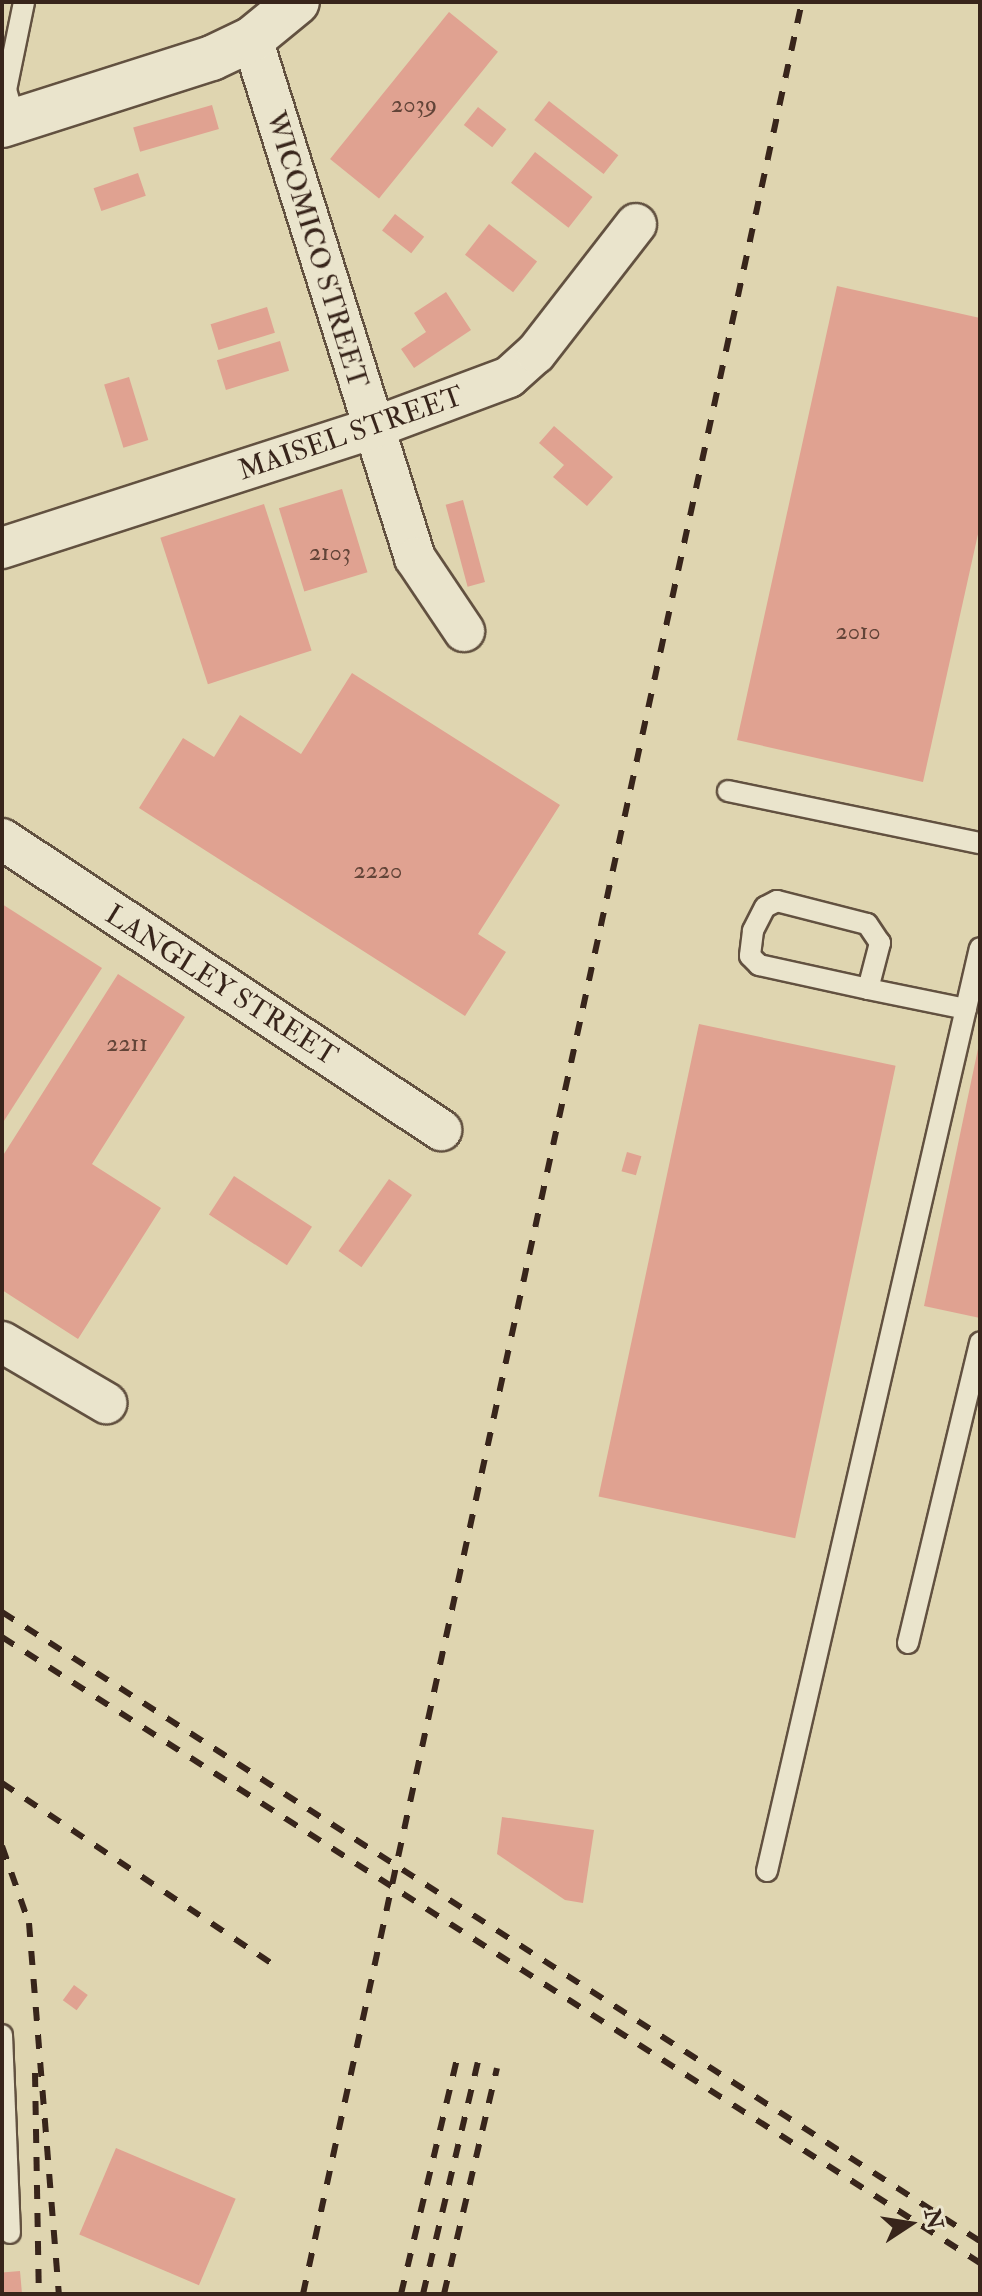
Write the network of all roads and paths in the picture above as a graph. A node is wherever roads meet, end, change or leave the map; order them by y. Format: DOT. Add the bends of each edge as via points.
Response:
graph roads {
  1 [pos="24,2"];
  2 [pos="297,2"];
  3 [pos="252,39"];
  4 [pos="9,123"];
  5 [pos="636,224"];
  6 [pos="370,429"];
  7 [pos="2,548"];
  8 [pos="464,631"];
  9 [pos="728,791"];
  10 [pos="2,839"];
  11 [pos="980,843"];
  12 [pos="980,948"];
  13 [pos="868,989"];
  14 [pos="966,1009"];
  15 [pos="441,1130"];
  16 [pos="2,1342"];
  17 [pos="980,1342"];
  18 [pos="106,1403"];
  19 [pos="908,1643"];
  20 [pos="767,1871"];
  21 [pos="2,2035"];
  22 [pos="10,2233"];
  1 -- 4 [label="lane" via="6,90"];
  2 -- 3 [label="street"];
  3 -- 4 [label="street"];
  3 -- 6 [label="street, WICOMICO STREET"];
  5 -- 6 [label="street, MAISEL STREET" via="536,353 509,377"];
  6 -- 7 [label="street, MAISEL STREET"];
  6 -- 8 [label="street, WICOMICO STREET" via="415,558"];
  9 -- 11 [label="lane"];
  10 -- 15 [label="street, LANGLEY STREET"];
  12 -- 14 [label="lane"];
  13 -- 13 [label="lane" via="759,965 750,956 753,931 765,907 777,901 867,924 880,943"];
  13 -- 14 [label="lane"];
  14 -- 20 [label="lane"];
  16 -- 18 [label="street"];
  17 -- 19 [label="lane"];
  21 -- 22 [label="lane"];
}
